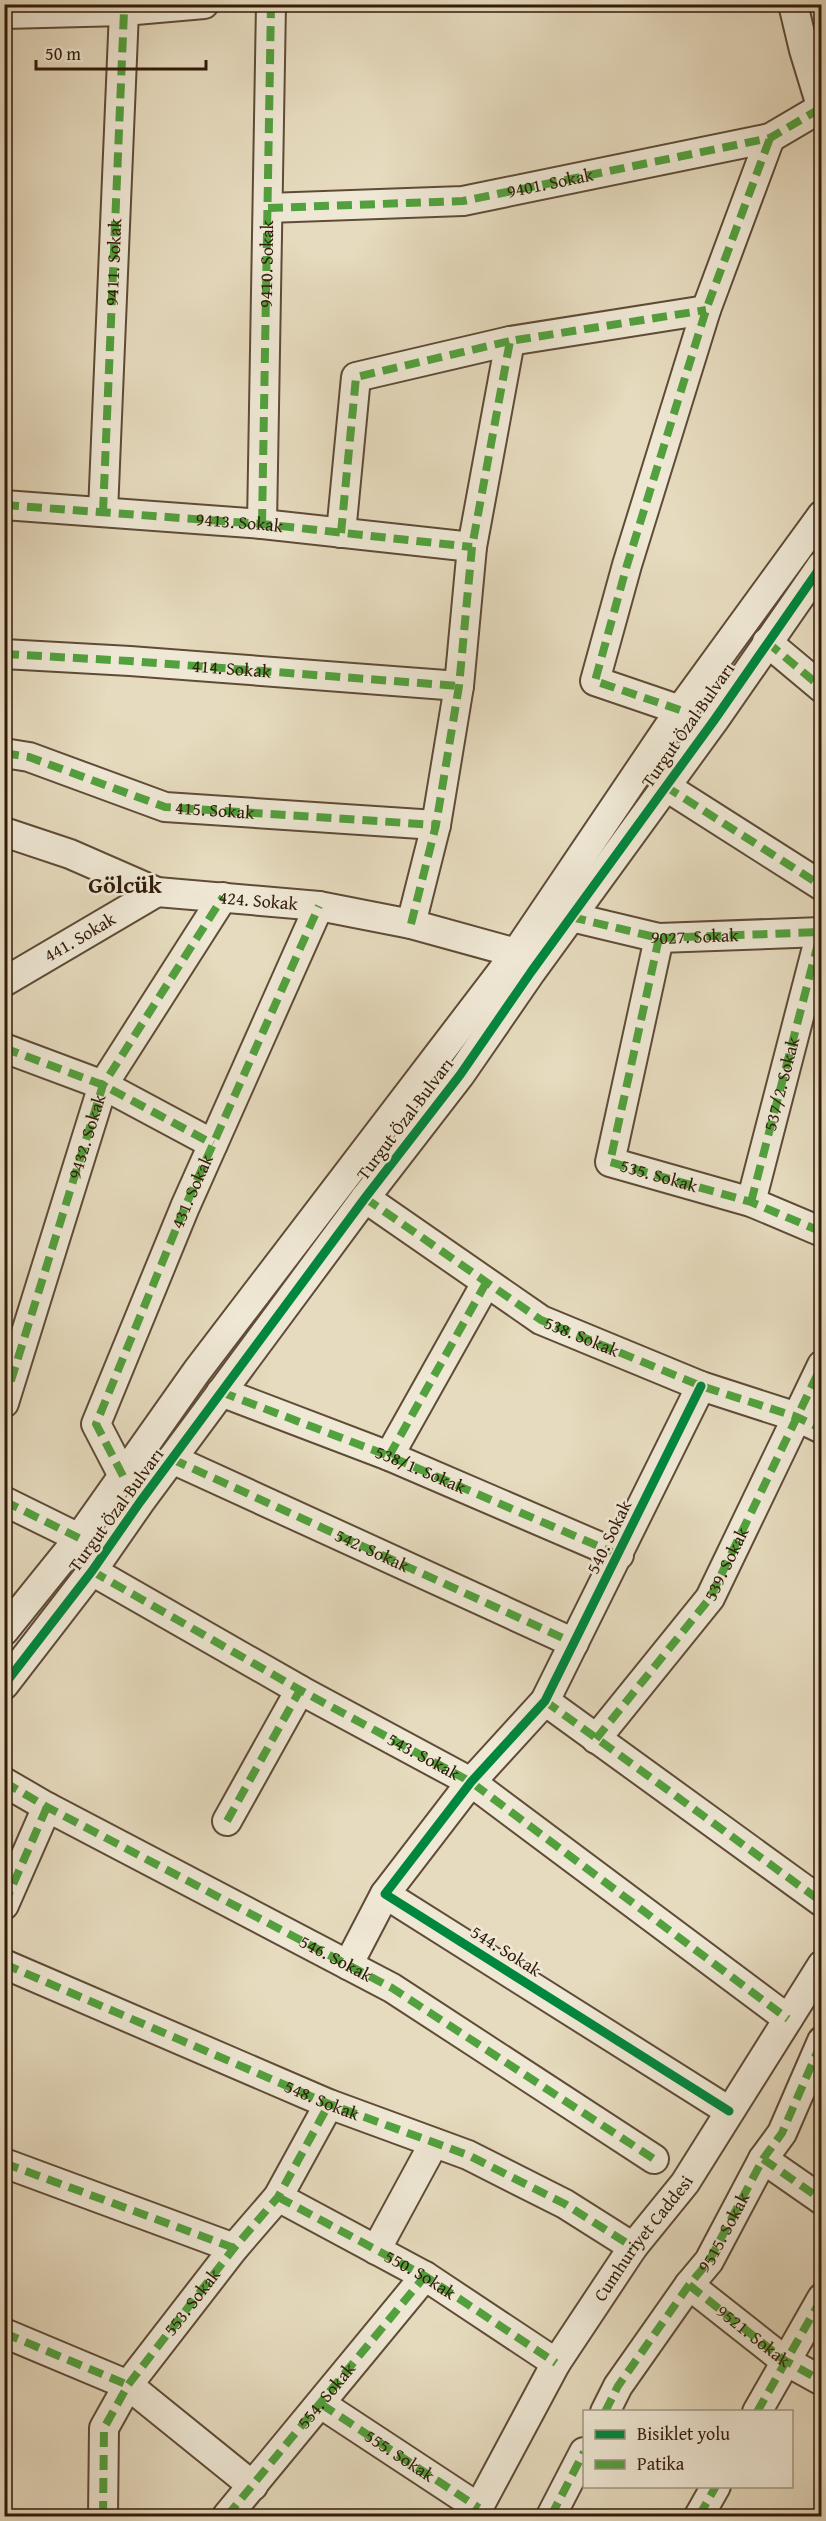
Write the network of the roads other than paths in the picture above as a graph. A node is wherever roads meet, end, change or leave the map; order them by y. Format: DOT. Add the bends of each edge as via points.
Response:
graph roads {
  1 [pos="204,4"];
  2 [pos="271,4"];
  3 [pos="793,4"];
  4 [pos="124,11"];
  5 [pos="4,14"];
  6 [pos="821,108"];
  7 [pos="770,138"];
  8 [pos="268,208"];
  9 [pos="706,310"];
  10 [pos="510,341"];
  11 [pos="4,505"];
  12 [pos="103,512"];
  13 [pos="822,515"];
  14 [pos="262,524"];
  15 [pos="341,533"];
  16 [pos="472,547"];
  17 [pos="822,565"];
  18 [pos="766,642"];
  19 [pos="4,654"];
  20 [pos="459,686"];
  21 [pos="822,688"];
  22 [pos="680,710"];
  23 [pos="4,753"];
  24 [pos="665,786"];
  25 [pos="436,825"];
  26 [pos="4,832"];
  27 [pos="822,886"];
  28 [pos="157,892"];
  29 [pos="224,897"];
  30 [pos="319,906"];
  31 [pos="571,917"];
  32 [pos="411,924"];
  33 [pos="821,932"];
  34 [pos="658,938"];
  35 [pos="516,953"];
  36 [pos="4,982"];
  37 [pos="4,1048"];
  38 [pos="103,1085"];
  39 [pos="213,1144"];
  40 [pos="365,1198"];
  41 [pos="751,1202"];
  42 [pos="822,1232"];
  43 [pos="486,1283"];
  44 [pos="822,1365"];
  45 [pos="700,1386"];
  46 [pos="221,1392"];
  47 [pos="4,1403"];
  48 [pos="809,1423"];
  49 [pos="389,1456"];
  50 [pos="172,1459"];
  51 [pos="123,1476"];
  52 [pos="4,1501"];
  53 [pos="79,1538"];
  54 [pos="619,1555"];
  55 [pos="92,1571"];
  56 [pos="4,1631"];
  57 [pos="574,1643"];
  58 [pos="4,1685"];
  59 [pos="300,1690"];
  60 [pos="545,1701"];
  61 [pos="596,1739"];
  62 [pos="4,1782"];
  63 [pos="471,1782"];
  64 [pos="47,1807"];
  65 [pos="227,1821"];
  66 [pos="385,1894"];
  67 [pos="822,1902"];
  68 [pos="4,1905"];
  69 [pos="4,1964"];
  70 [pos="348,1965"];
  71 [pos="822,1965"];
  72 [pos="788,2019"];
  73 [pos="822,2041"];
  74 [pos="329,2104"];
  75 [pos="729,2110"];
  76 [pos="435,2143"];
  77 [pos="654,2159"];
  78 [pos="763,2160"];
  79 [pos="4,2163"];
  80 [pos="278,2197"];
  81 [pos="822,2200"];
  82 [pos="633,2247"];
  83 [pos="234,2248"];
  84 [pos="376,2250"];
  85 [pos="425,2276"];
  86 [pos="689,2285"];
  87 [pos="822,2298"];
  88 [pos="4,2333"];
  89 [pos="784,2361"];
  90 [pos="556,2363"];
  91 [pos="822,2381"];
  92 [pos="128,2385"];
  93 [pos="321,2404"];
  94 [pos="606,2410"];
  95 [pos="758,2410"];
  96 [pos="583,2456"];
  97 [pos="253,2486"];
  98 [pos="715,2488"];
  99 [pos="476,2512"];
  100 [pos="103,2517"];
  101 [pos="228,2517"];
  102 [pos="551,2517"];
  103 [pos="699,2517"];
  1 -- 4 [label="street"];
  2 -- 8 [label="street, 9410. Sokak"];
  3 -- 6 [label="street"];
  4 -- 5 [label="street"];
  4 -- 12 [label="street, 9411. Sokak"];
  6 -- 7 [label="street, 9401. Sokak"];
  7 -- 8 [label="street, 9401. Sokak" via="463,201"];
  7 -- 9 [label="street"];
  8 -- 14 [label="street, 9410. Sokak"];
  9 -- 10 [label="street"];
  9 -- 22 [label="street" via="595,681"];
  10 -- 15 [label="street" via="356,377"];
  10 -- 16 [label="street"];
  11 -- 12 [label="street, 9413. Sokak"];
  12 -- 14 [label="street, 9413. Sokak"];
  13 -- 22 [label="street, Turgut Özal Bulvarı"];
  14 -- 15 [label="street, 9413. Sokak"];
  15 -- 16 [label="street, 9413. Sokak"];
  16 -- 20 [label="street"];
  17 -- 18 [label="street, Turgut Özal Bulvarı"];
  18 -- 21 [label="street"];
  18 -- 24 [label="street, Turgut Özal Bulvarı"];
  19 -- 20 [label="street, 414. Sokak"];
  20 -- 25 [label="street"];
  22 -- 35 [label="street, Turgut Özal Bulvarı"];
  23 -- 25 [label="street, 415. Sokak" via="29,757 165,807"];
  24 -- 27 [label="street"];
  24 -- 31 [label="street, Turgut Özal Bulvarı"];
  25 -- 32 [label="street"];
  26 -- 28 [label="street, 424. Sokak" via="70,854"];
  28 -- 29 [label="street, 424. Sokak"];
  28 -- 36 [label="street, 441. Sokak"];
  29 -- 30 [label="street, 424. Sokak"];
  29 -- 38 [label="street, 9432. Sokak"];
  30 -- 32 [label="street, 424. Sokak"];
  30 -- 39 [label="street, 431. Sokak"];
  31 -- 34 [label="street, 9027. Sokak"];
  31 -- 40 [label="street, Turgut Özal Bulvarı" via="460,1075"];
  32 -- 35 [label="street, 424. Sokak"];
  33 -- 34 [label="street, 9027. Sokak"];
  33 -- 41 [label="street, 537/2. Sokak"];
  34 -- 41 [label="street, 535. Sokak" via="610,1162"];
  35 -- 51 [label="street, Turgut Özal Bulvarı" via="197,1371"];
  37 -- 38 [label="street"];
  38 -- 39 [label="street"];
  38 -- 47 [label="street, 9432. Sokak"];
  39 -- 51 [label="street, 431. Sokak" via="96,1424"];
  40 -- 43 [label="street, 538. Sokak"];
  40 -- 46 [label="street, Turgut Özal Bulvarı"];
  41 -- 42 [label="street, 535. Sokak"];
  43 -- 45 [label="street, 538. Sokak" via="541,1320"];
  43 -- 49 [label="street"];
  44 -- 48 [label="street, 539. Sokak"];
  45 -- 48 [label="street, 538. Sokak"];
  45 -- 54 [label="street, 540. Sokak"];
  46 -- 49 [label="street, 538/1. Sokak"];
  46 -- 50 [label="street, Turgut Özal Bulvarı"];
  48 -- 61 [label="street, 539. Sokak" via="711,1598"];
  49 -- 54 [label="street, 538/1. Sokak"];
  50 -- 55 [label="street, Turgut Özal Bulvarı"];
  50 -- 57 [label="street, 542. Sokak"];
  51 -- 53 [label="street, Turgut Özal Bulvarı"];
  52 -- 53 [label="street"];
  53 -- 56 [label="street, Turgut Özal Bulvarı"];
  54 -- 57 [label="street, 540. Sokak"];
  55 -- 58 [label="street, Turgut Özal Bulvarı"];
  55 -- 59 [label="street, 543. Sokak"];
  57 -- 60 [label="street, 540. Sokak"];
  59 -- 63 [label="street, 543. Sokak"];
  59 -- 65 [label="street"];
  60 -- 61 [label="street"];
  60 -- 63 [label="street, 540. Sokak"];
  61 -- 67 [label="street"];
  62 -- 64 [label="street, 546. Sokak"];
  63 -- 66 [label="street"];
  63 -- 72 [label="street, 543. Sokak"];
  64 -- 68 [label="street"];
  64 -- 70 [label="street, 546. Sokak"];
  66 -- 70 [label="street"];
  66 -- 75 [label="street, 544. Sokak"];
  69 -- 74 [label="street, 548. Sokak"];
  70 -- 77 [label="street, 546. Sokak" via="392,1988"];
  71 -- 72 [label="street, Cumhuriyet Caddesi"];
  72 -- 75 [label="street, Cumhuriyet Caddesi"];
  73 -- 78 [label="street, 9515. Sokak" via="782,2133"];
  74 -- 76 [label="street, 548. Sokak"];
  74 -- 80 [label="street, 553. Sokak"];
  75 -- 82 [label="street, Cumhuriyet Caddesi" via="685,2183"];
  76 -- 82 [label="street, 548. Sokak" via="565,2204"];
  76 -- 84 [label="street"];
  78 -- 81 [label="street"];
  78 -- 86 [label="street, 9515. Sokak" via="709,2262"];
  79 -- 83 [label="street"];
  80 -- 83 [label="street, 553. Sokak"];
  80 -- 84 [label="street, 550. Sokak"];
  82 -- 90 [label="street, Cumhuriyet Caddesi"];
  83 -- 92 [label="street, 553. Sokak"];
  84 -- 85 [label="street, 550. Sokak"];
  85 -- 90 [label="street, 550. Sokak"];
  85 -- 93 [label="street, 554. Sokak"];
  86 -- 89 [label="street, 9521. Sokak"];
  86 -- 94 [label="street, 9515. Sokak" via="618,2386"];
  87 -- 89 [label="street"];
  88 -- 92 [label="street"];
  89 -- 91 [label="street, 9521. Sokak"];
  89 -- 95 [label="street"];
  90 -- 99 [label="street, Cumhuriyet Caddesi"];
  92 -- 97 [label="street"];
  92 -- 100 [label="street, 553. Sokak" via="104,2428"];
  93 -- 97 [label="street, 554. Sokak"];
  93 -- 99 [label="street, 555. Sokak"];
  96 -- 102 [label="street"];
  97 -- 101 [label="street, 554. Sokak"];
  98 -- 103 [label="street"];
}
